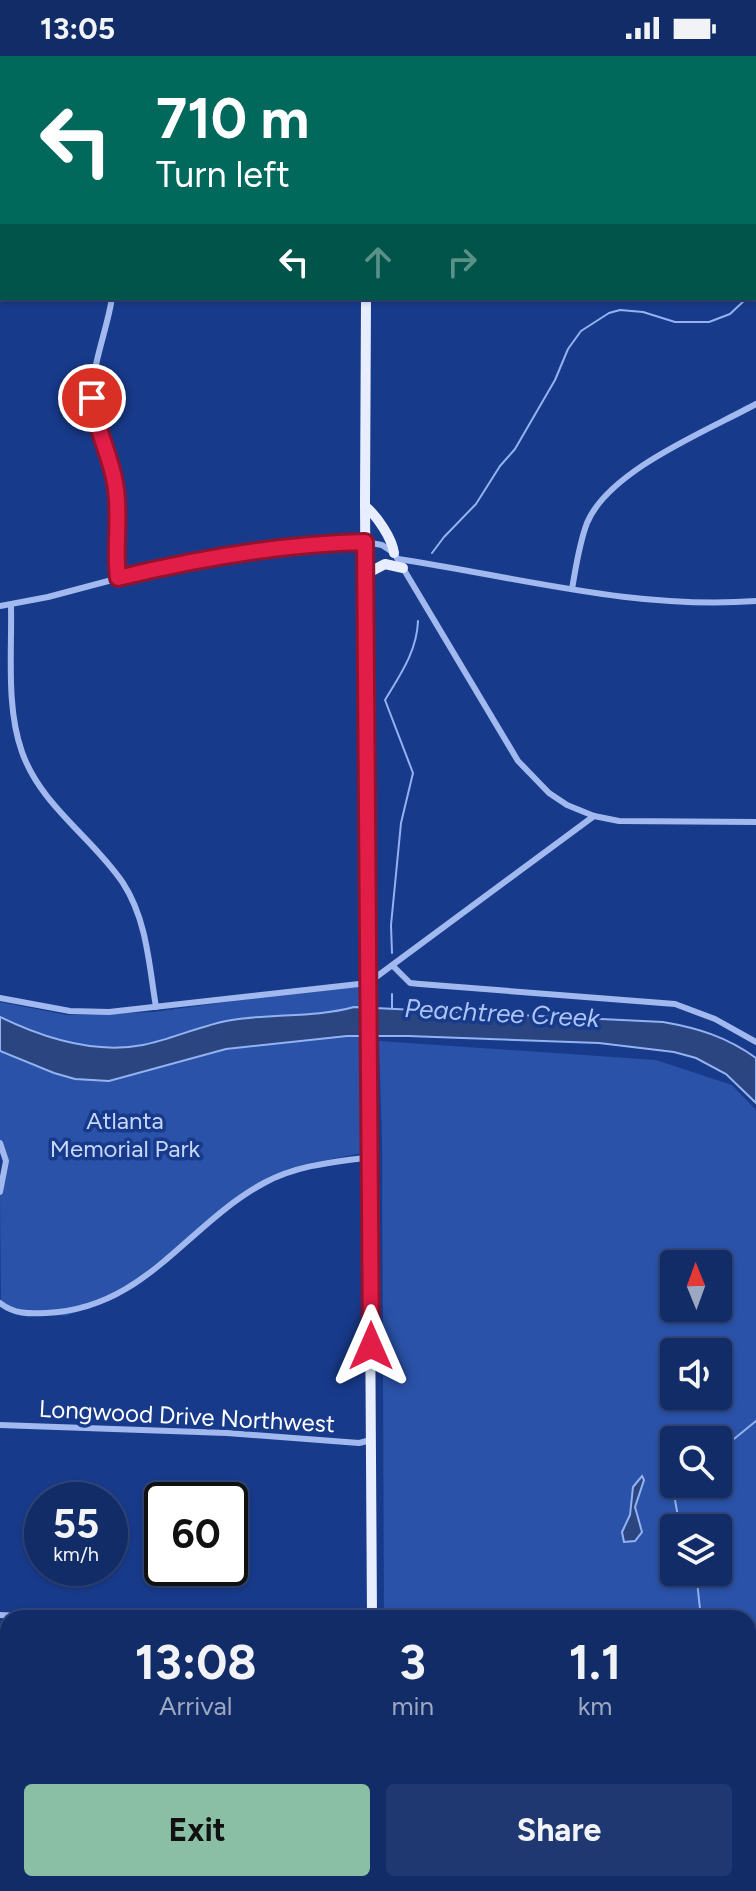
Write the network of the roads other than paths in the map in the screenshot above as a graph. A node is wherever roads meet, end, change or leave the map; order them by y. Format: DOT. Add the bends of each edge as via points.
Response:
graph roads {
  1 [pos="112,300"];
  2 [pos="366,300"];
  3 [pos="756,404"];
  4 [pos="365,506"];
  5 [pos="365,542"];
  6 [pos="398,560"];
  7 [pos="366,574"];
  8 [pos="118,578"];
  9 [pos="572,589"];
  10 [pos="756,601"];
  11 [pos="0,606"];
  12 [pos="11,606"];
  13 [pos="594,816"];
  14 [pos="756,822"];
  15 [pos="393,966"];
  16 [pos="368,983"];
  17 [pos="0,998"];
  18 [pos="156,1007"];
  19 [pos="756,1042"];
  20 [pos="0,1143"];
  21 [pos="371,1157"];
  22 [pos="0,1192"];
  23 [pos="0,1303"];
  24 [pos="0,1425"];
  25 [pos="371,1440"];
  26 [pos="372,1610"];
  1 -- 8 [label="street" via="92,398 116,486"];
  2 -- 4 [label="main road"];
  3 -- 9 [label="street" via="653,460 606,493 586,527"];
  4 -- 5 [label="main road"];
  4 -- 6 [label="main road" via="393,544"];
  5 -- 6 [label="street" via="382,545"];
  5 -- 7 [label="main road"];
  5 -- 8 [label="street" via="290,546"];
  6 -- 7 [label="main road"];
  6 -- 9 [label="street"];
  6 -- 13 [label="street" via="518,761 549,793"];
  7 -- 16 [label="main road"];
  8 -- 12 [label="street"];
  9 -- 10 [label="street" via="674,602"];
  11 -- 12 [label="street"];
  12 -- 18 [label="street" via="13,712 22,753 45,795 130,896 143,932"];
  13 -- 14 [label="street" via="619,821"];
  13 -- 15 [label="street"];
  15 -- 16 [label="street"];
  15 -- 19 [label="street" via="410,983 675,1004"];
  16 -- 18 [label="street"];
  16 -- 21 [label="main road"];
  17 -- 18 [label="street" via="88,1012"];
  20 -- 22 [label="street" via="6,1161"];
  21 -- 23 [label="street" via="313,1165 267,1182 143,1280 105,1300 73,1310 29,1314"];
  21 -- 25 [label="main road"];
  24 -- 25 [label="street, Longwood Drive Northwest"];
  25 -- 26 [label="main road"];
}
